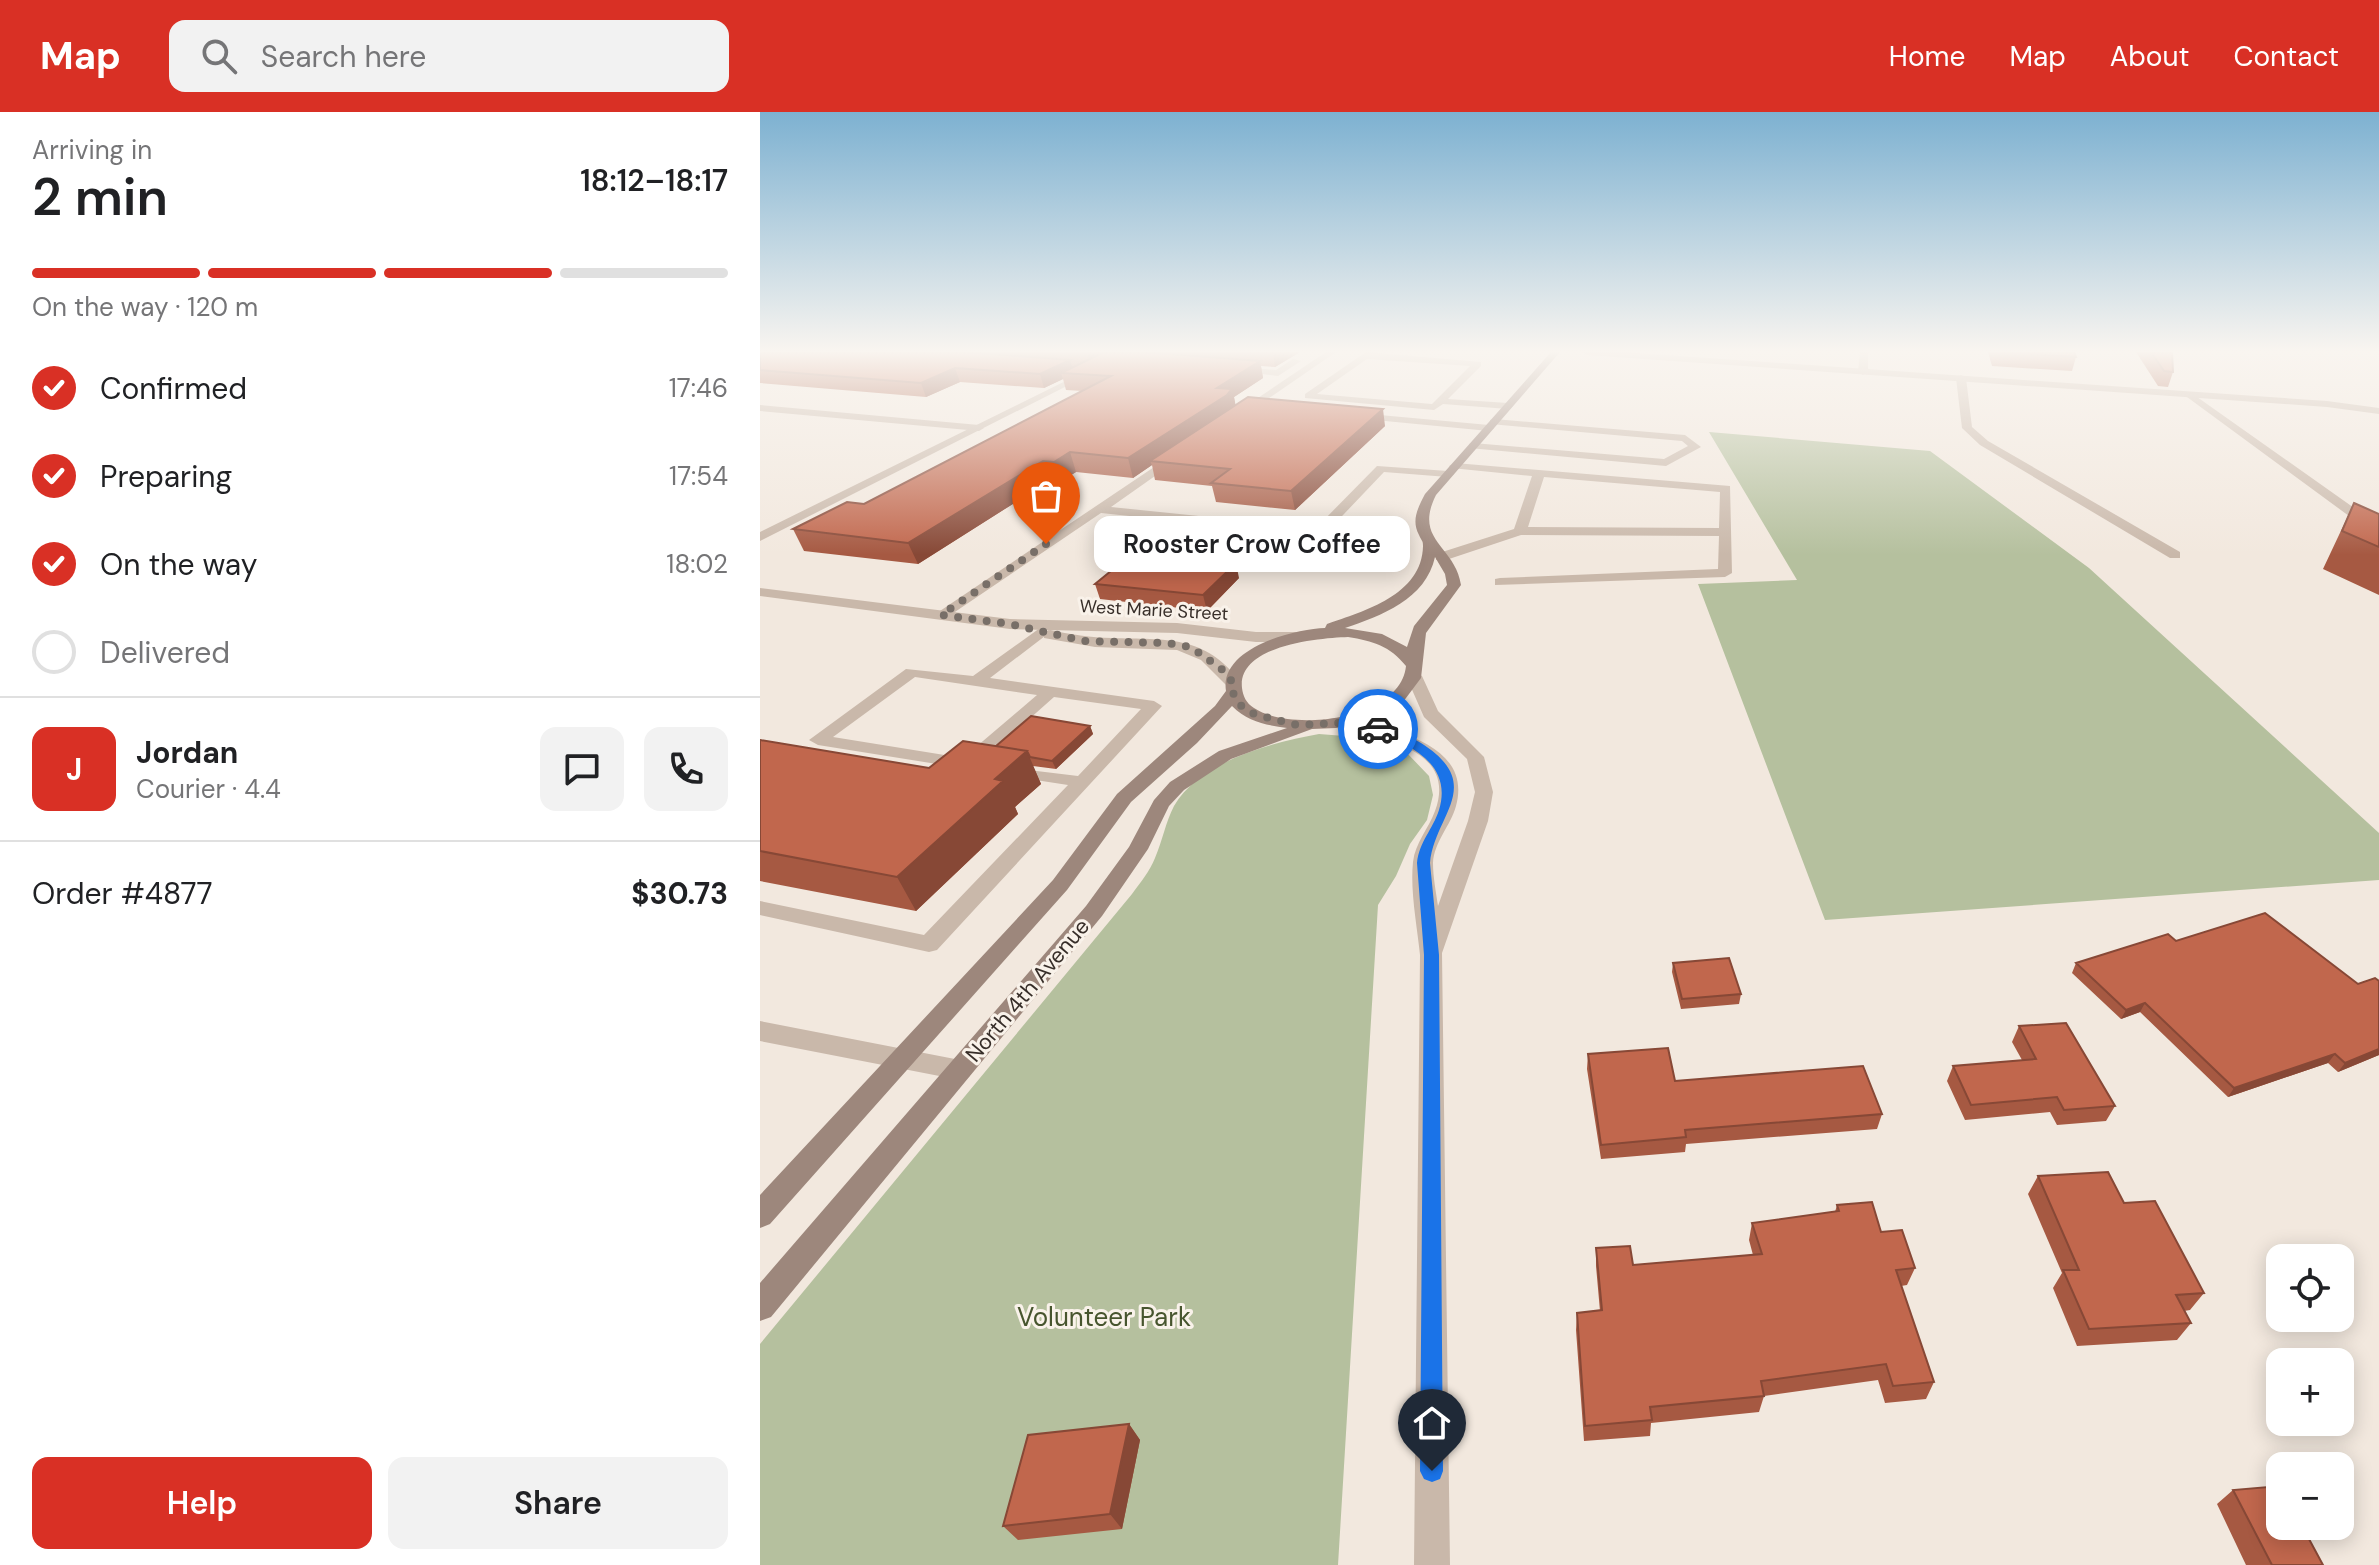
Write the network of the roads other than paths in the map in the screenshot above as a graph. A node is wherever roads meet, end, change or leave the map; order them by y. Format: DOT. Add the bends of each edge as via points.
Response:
graph roads {
  1 [pos="889,420"];
  2 [pos="995,420"];
  3 [pos="1230,420"];
  4 [pos="1415,420"];
  5 [pos="1496,420"];
  6 [pos="1966,420"];
  7 [pos="2224,420"];
  8 [pos="1225,423"];
  9 [pos="1491,425"];
  10 [pos="979,428"];
  11 [pos="1473,446"];
  12 [pos="1187,449"];
  13 [pos="1452,470"];
  14 [pos="1539,473"];
  15 [pos="1098,509"];
  16 [pos="2379,520"];
  17 [pos="1520,531"];
  18 [pos="1726,532"];
  19 [pos="760,537"];
  20 [pos="1435,551"];
  21 [pos="2175,555"];
  22 [pos="1500,582"];
  23 [pos="760,592"];
  24 [pos="941,615"];
  25 [pos="1010,624"];
  26 [pos="1040,633"];
  27 [pos="1302,635"];
  28 [pos="1414,671"];
  29 [pos="976,681"];
  30 [pos="1233,688"];
  31 [pos="1051,691"];
  32 [pos="1330,724"];
  33 [pos="967,764"];
  34 [pos="1082,782"];
  35 [pos="760,908"];
  36 [pos="1431,955"];
  37 [pos="760,1031"];
  38 [pos="903,1058"];
  39 [pos="960,1070"];
  40 [pos="760,1215"];
  41 [pos="760,1306"];
  42 [pos="1432,1565"];
  1 -- 10 [label="street"];
  2 -- 10 [label="street"];
  3 -- 8 [label="street"];
  4 -- 9 [label="street"];
  5 -- 9 [label="main road"];
  6 -- 21 [label="street" via="1967,428 1984,443"];
  7 -- 16 [label="street" via="2353,513"];
  9 -- 11 [label="main road"];
  9 -- 11 [label="street" via="1685,438 1695,447 1666,463"];
  10 -- 19 [label="street"];
  11 -- 13 [label="main road"];
  12 -- 15 [label="street"];
  13 -- 14 [label="street"];
  13 -- 15 [label="street" via="1381,468 1319,532"];
  13 -- 20 [label="main road" via="1424,506 1423,525"];
  14 -- 17 [label="street"];
  14 -- 18 [label="street" via="1726,489"];
  15 -- 24 [label="street"];
  17 -- 18 [label="street"];
  17 -- 20 [label="street"];
  18 -- 22 [label="street" via="1725,573"];
  20 -- 27 [label="main road" via="1404,595 1374,612"];
  20 -- 28 [label="main road" via="1452,570 1454,585 1417,634"];
  23 -- 24 [label="street, West Marie Street"];
  24 -- 25 [label="street, West Marie Street"];
  25 -- 26 [label="street, West Marie Street"];
  25 -- 27 [label="street, West Marie Street"];
  26 -- 29 [label="street"];
  26 -- 30 [label="street, West Marie Street" via="1191,647 1217,664"];
  27 -- 28 [label="main road" via="1342,631 1383,638 1410,655"];
  27 -- 30 [label="main road, North 4th Avenue" via="1250,658 1236,673"];
  28 -- 32 [label="main road, North 4th Avenue" via="1394,702 1369,716"];
  28 -- 36 [label="street" via="1430,713 1475,757 1484,792"];
  29 -- 31 [label="street"];
  29 -- 33 [label="street" via="912,672 818,740"];
  30 -- 32 [label="main road" via="1240,705 1264,718"];
  30 -- 38 [label="main road, North 4th Avenue" via="1191,739 1130,791 1060,885"];
  31 -- 33 [label="street"];
  31 -- 34 [label="street" via="1154,706"];
  32 -- 36 [label="street" via="1407,739 1430,754 1445,775 1448,798 1423,863"];
  32 -- 39 [label="main road, North 4th Avenue" via="1247,746 1214,760 1177,786 1116,883"];
  33 -- 34 [label="street"];
  34 -- 35 [label="street" via="929,944"];
  36 -- 42 [label="street"];
  37 -- 38 [label="street"];
  38 -- 39 [label="street"];
  38 -- 40 [label="main road, North 4th Avenue"];
  39 -- 41 [label="main road, North 4th Avenue"];
}
